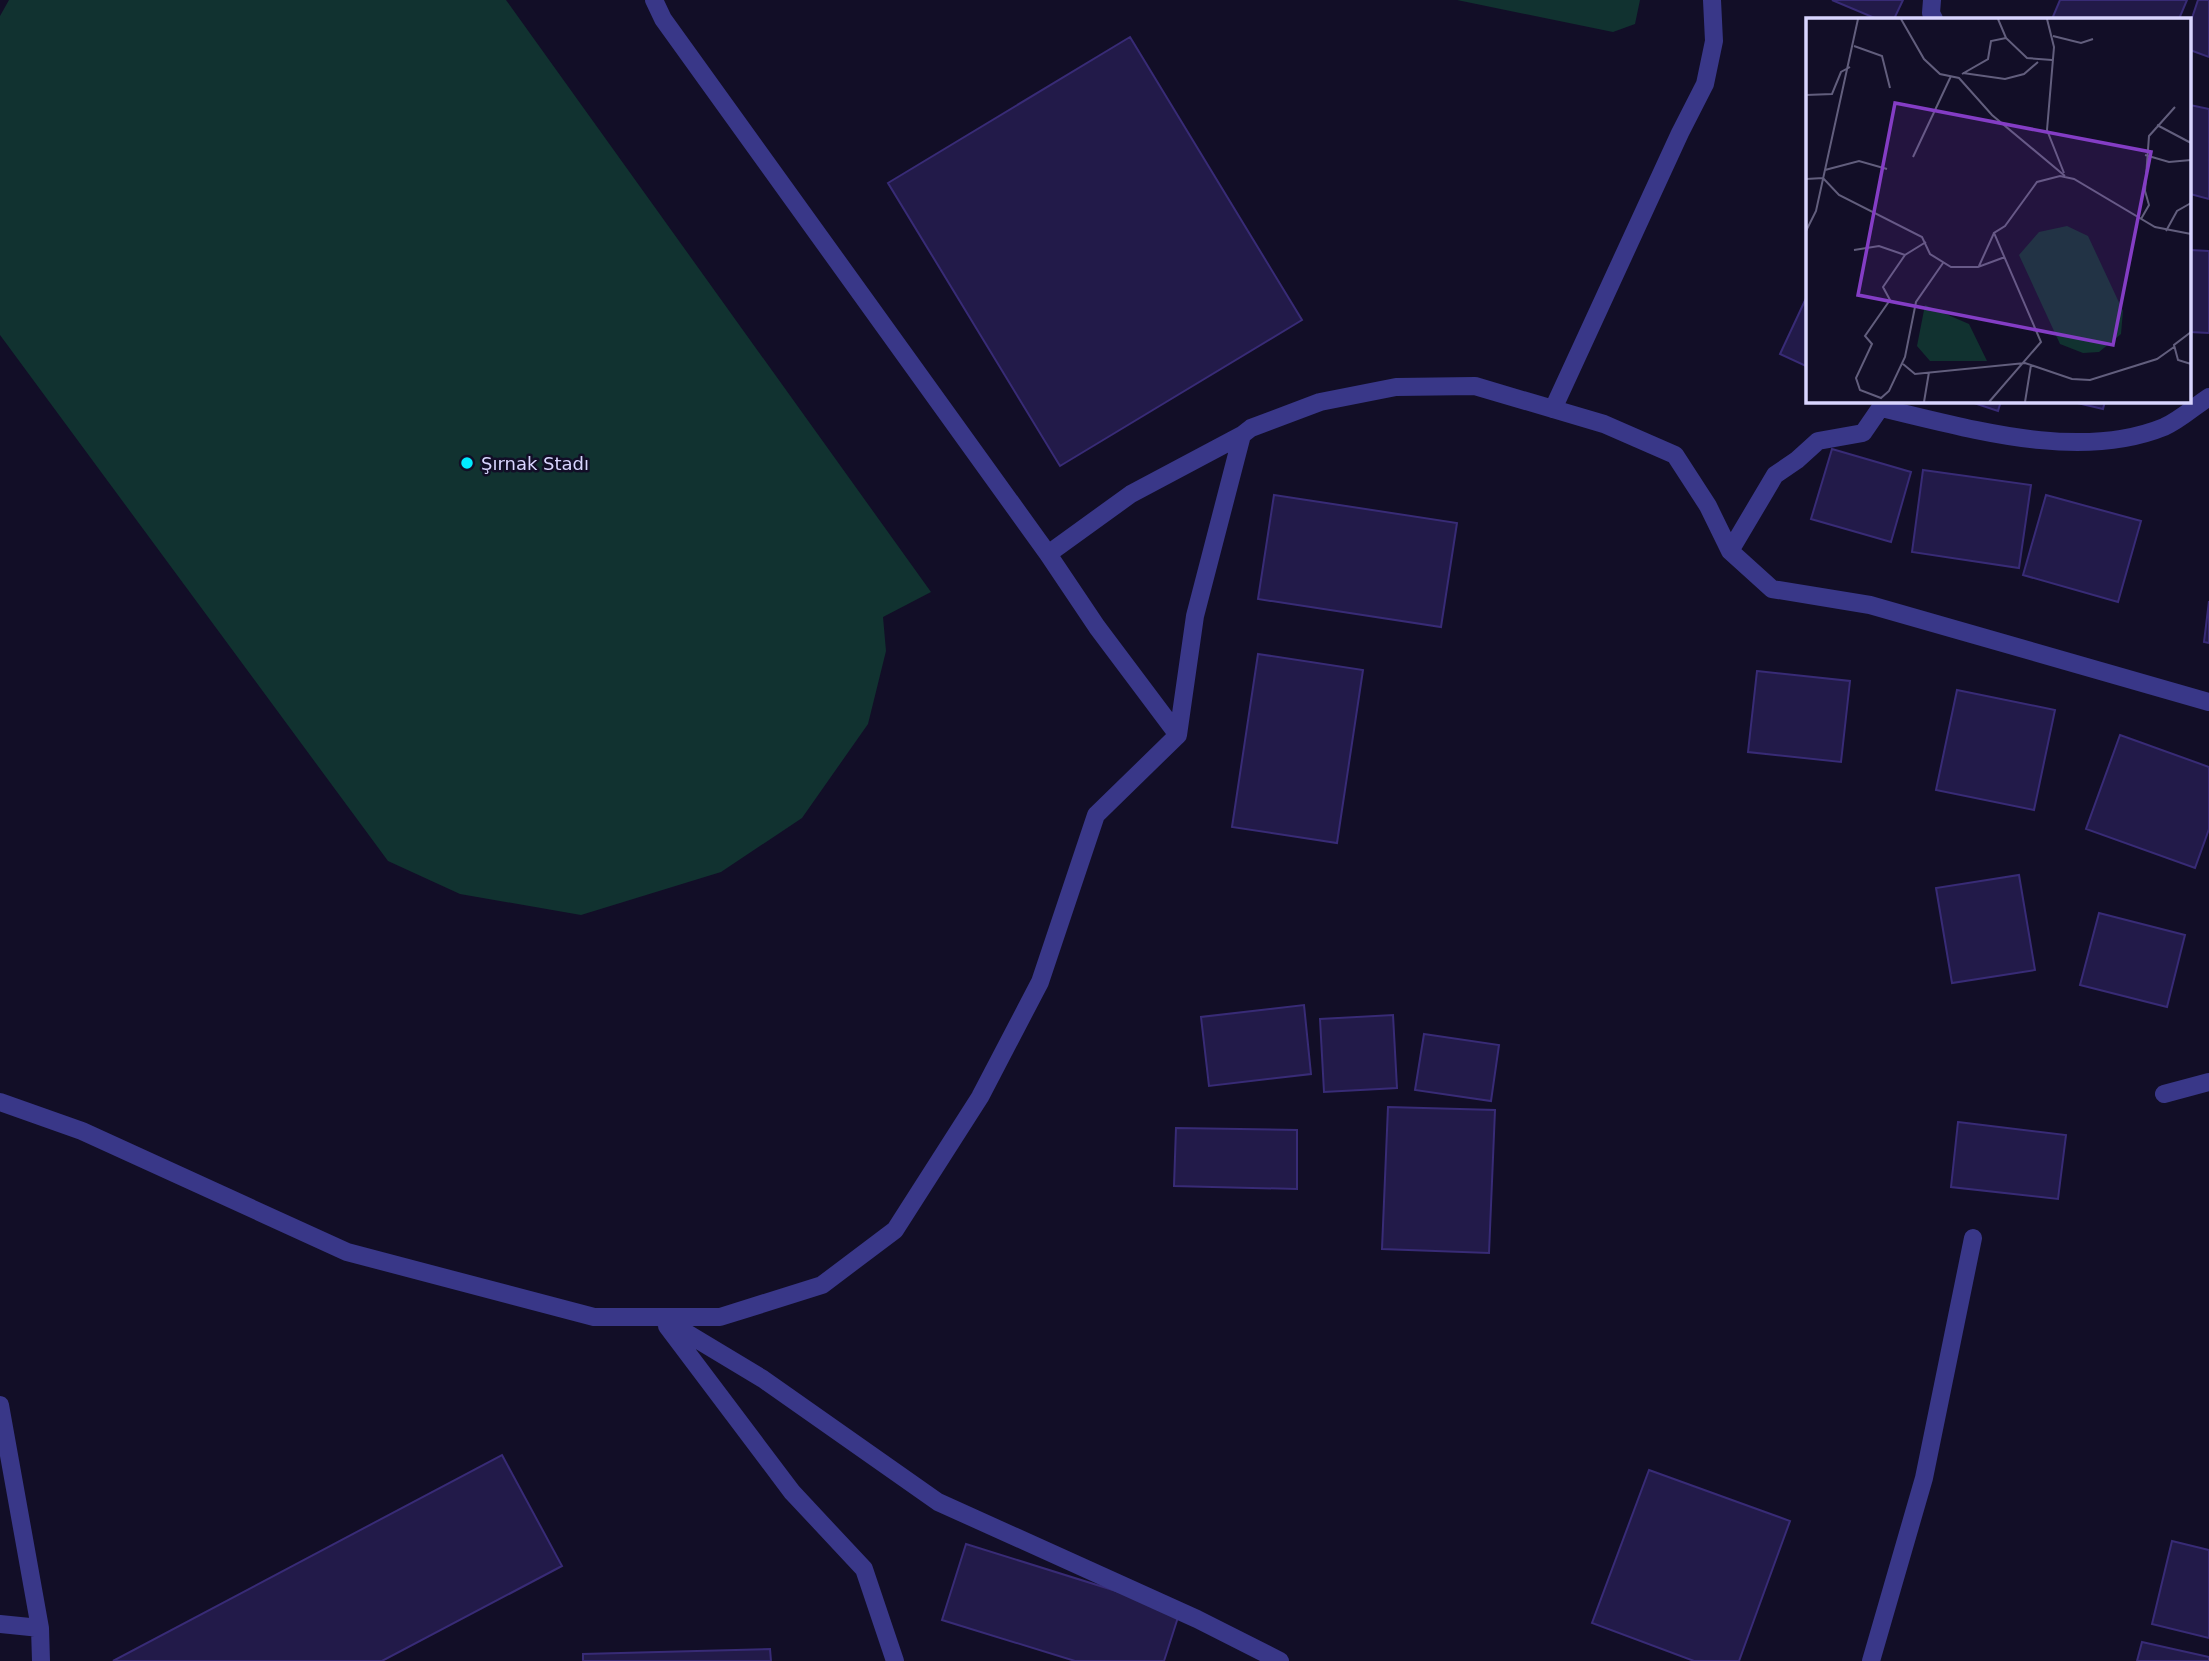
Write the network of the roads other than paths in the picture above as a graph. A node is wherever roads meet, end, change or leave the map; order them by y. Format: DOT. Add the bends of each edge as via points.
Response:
graph roads {
  1 [pos="654,0"];
  2 [pos="1712,0"];
  3 [pos="1932,0"];
  4 [pos="1934,18"];
  5 [pos="2209,397"];
  6 [pos="1883,405"];
  7 [pos="1553,409"];
  8 [pos="1242,435"];
  9 [pos="1730,551"];
  10 [pos="1048,554"];
  11 [pos="2209,702"];
  12 [pos="1178,735"];
  13 [pos="2209,1082"];
  14 [pos="2164,1094"];
  15 [pos="0,1102"];
  16 [pos="1973,1238"];
  17 [pos="660,1317"];
  18 [pos="0,1405"];
  19 [pos="0,1624"];
  20 [pos="40,1628"];
  21 [pos="41,1661"];
  22 [pos="895,1661"];
  23 [pos="1280,1661"];
  24 [pos="1871,1661"];
  1 -- 10 [label="street" via="663,19"];
  2 -- 7 [label="street" via="1714,41 1705,84"];
  3 -- 4 [label="street"];
  5 -- 6 [label="street" via="2166,426 2111,441 2052,440 1984,431"];
  6 -- 9 [label="street" via="1863,433 1818,441 1775,475"];
  7 -- 8 [label="street" via="1475,386 1396,387 1320,402"];
  7 -- 9 [label="street" via="1604,424 1675,455"];
  8 -- 10 [label="street" via="1131,494"];
  8 -- 12 [label="street" via="1195,616"];
  9 -- 11 [label="street" via="1772,589 1870,606"];
  10 -- 12 [label="street"];
  12 -- 17 [label="street" via="1096,815 1040,982 980,1097 895,1230 821,1285 720,1317"];
  13 -- 14 [label="street"];
  15 -- 17 [label="street" via="82,1131 346,1252 594,1317"];
  16 -- 24 [label="street" via="1924,1478"];
  17 -- 22 [label="street" via="792,1492 864,1569"];
  17 -- 23 [label="street" via="763,1379 938,1502"];
  18 -- 20 [label="street"];
  19 -- 20 [label="street"];
  20 -- 21 [label="street"];
}
